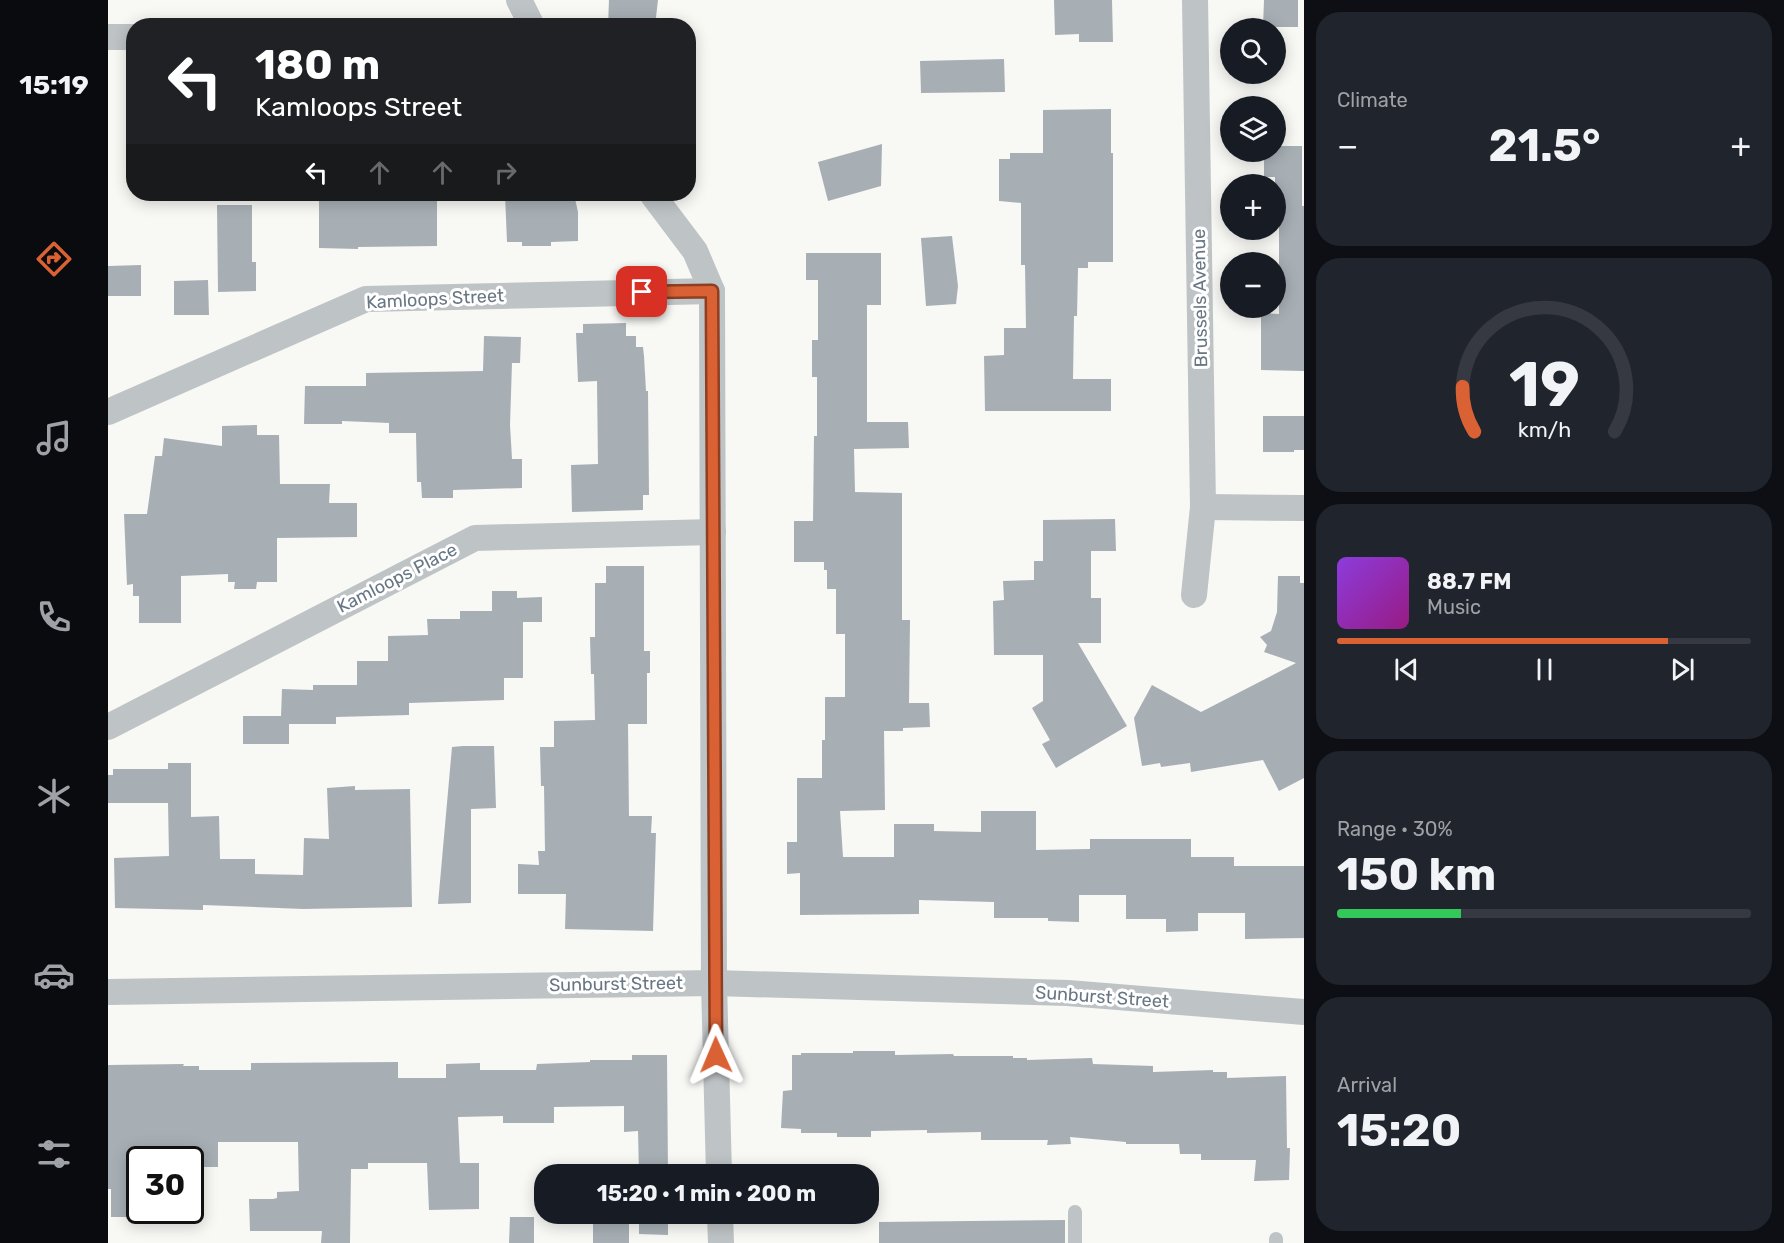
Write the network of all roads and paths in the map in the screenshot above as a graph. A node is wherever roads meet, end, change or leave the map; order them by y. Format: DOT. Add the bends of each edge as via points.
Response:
graph roads {
  1 [pos="519,0"];
  2 [pos="1195,0"];
  3 [pos="528,18"];
  4 [pos="108,37"];
  5 [pos="126,37"];
  6 [pos="657,201"];
  7 [pos="712,291"];
  8 [pos="108,412"];
  9 [pos="1203,507"];
  10 [pos="1304,508"];
  11 [pos="713,532"];
  12 [pos="1194,595"];
  13 [pos="108,727"];
  14 [pos="714,983"];
  15 [pos="108,992"];
  16 [pos="1304,1012"];
  17 [pos="719,1164"];
  18 [pos="1075,1212"];
  19 [pos="720,1224"];
  20 [pos="721,1243"];
  21 [pos="1075,1243"];
  1 -- 3 [label="street"];
  2 -- 9 [label="street, Brussels Avenue"];
  4 -- 5 [label="street"];
  6 -- 7 [label="street" via="695,251"];
  7 -- 8 [label="street, Kamloops Street" via="366,299"];
  7 -- 11 [label="street"];
  9 -- 10 [label="street"];
  9 -- 12 [label="street, Brussels Avenue"];
  11 -- 13 [label="street, Kamloops Place" via="475,538"];
  11 -- 14 [label="street"];
  14 -- 15 [label="street, Sunburst Street"];
  14 -- 16 [label="street, Sunburst Street" via="1068,993"];
  14 -- 17 [label="street"];
  18 -- 21 [label="lane"];
  19 -- 20 [label="street"];
}
